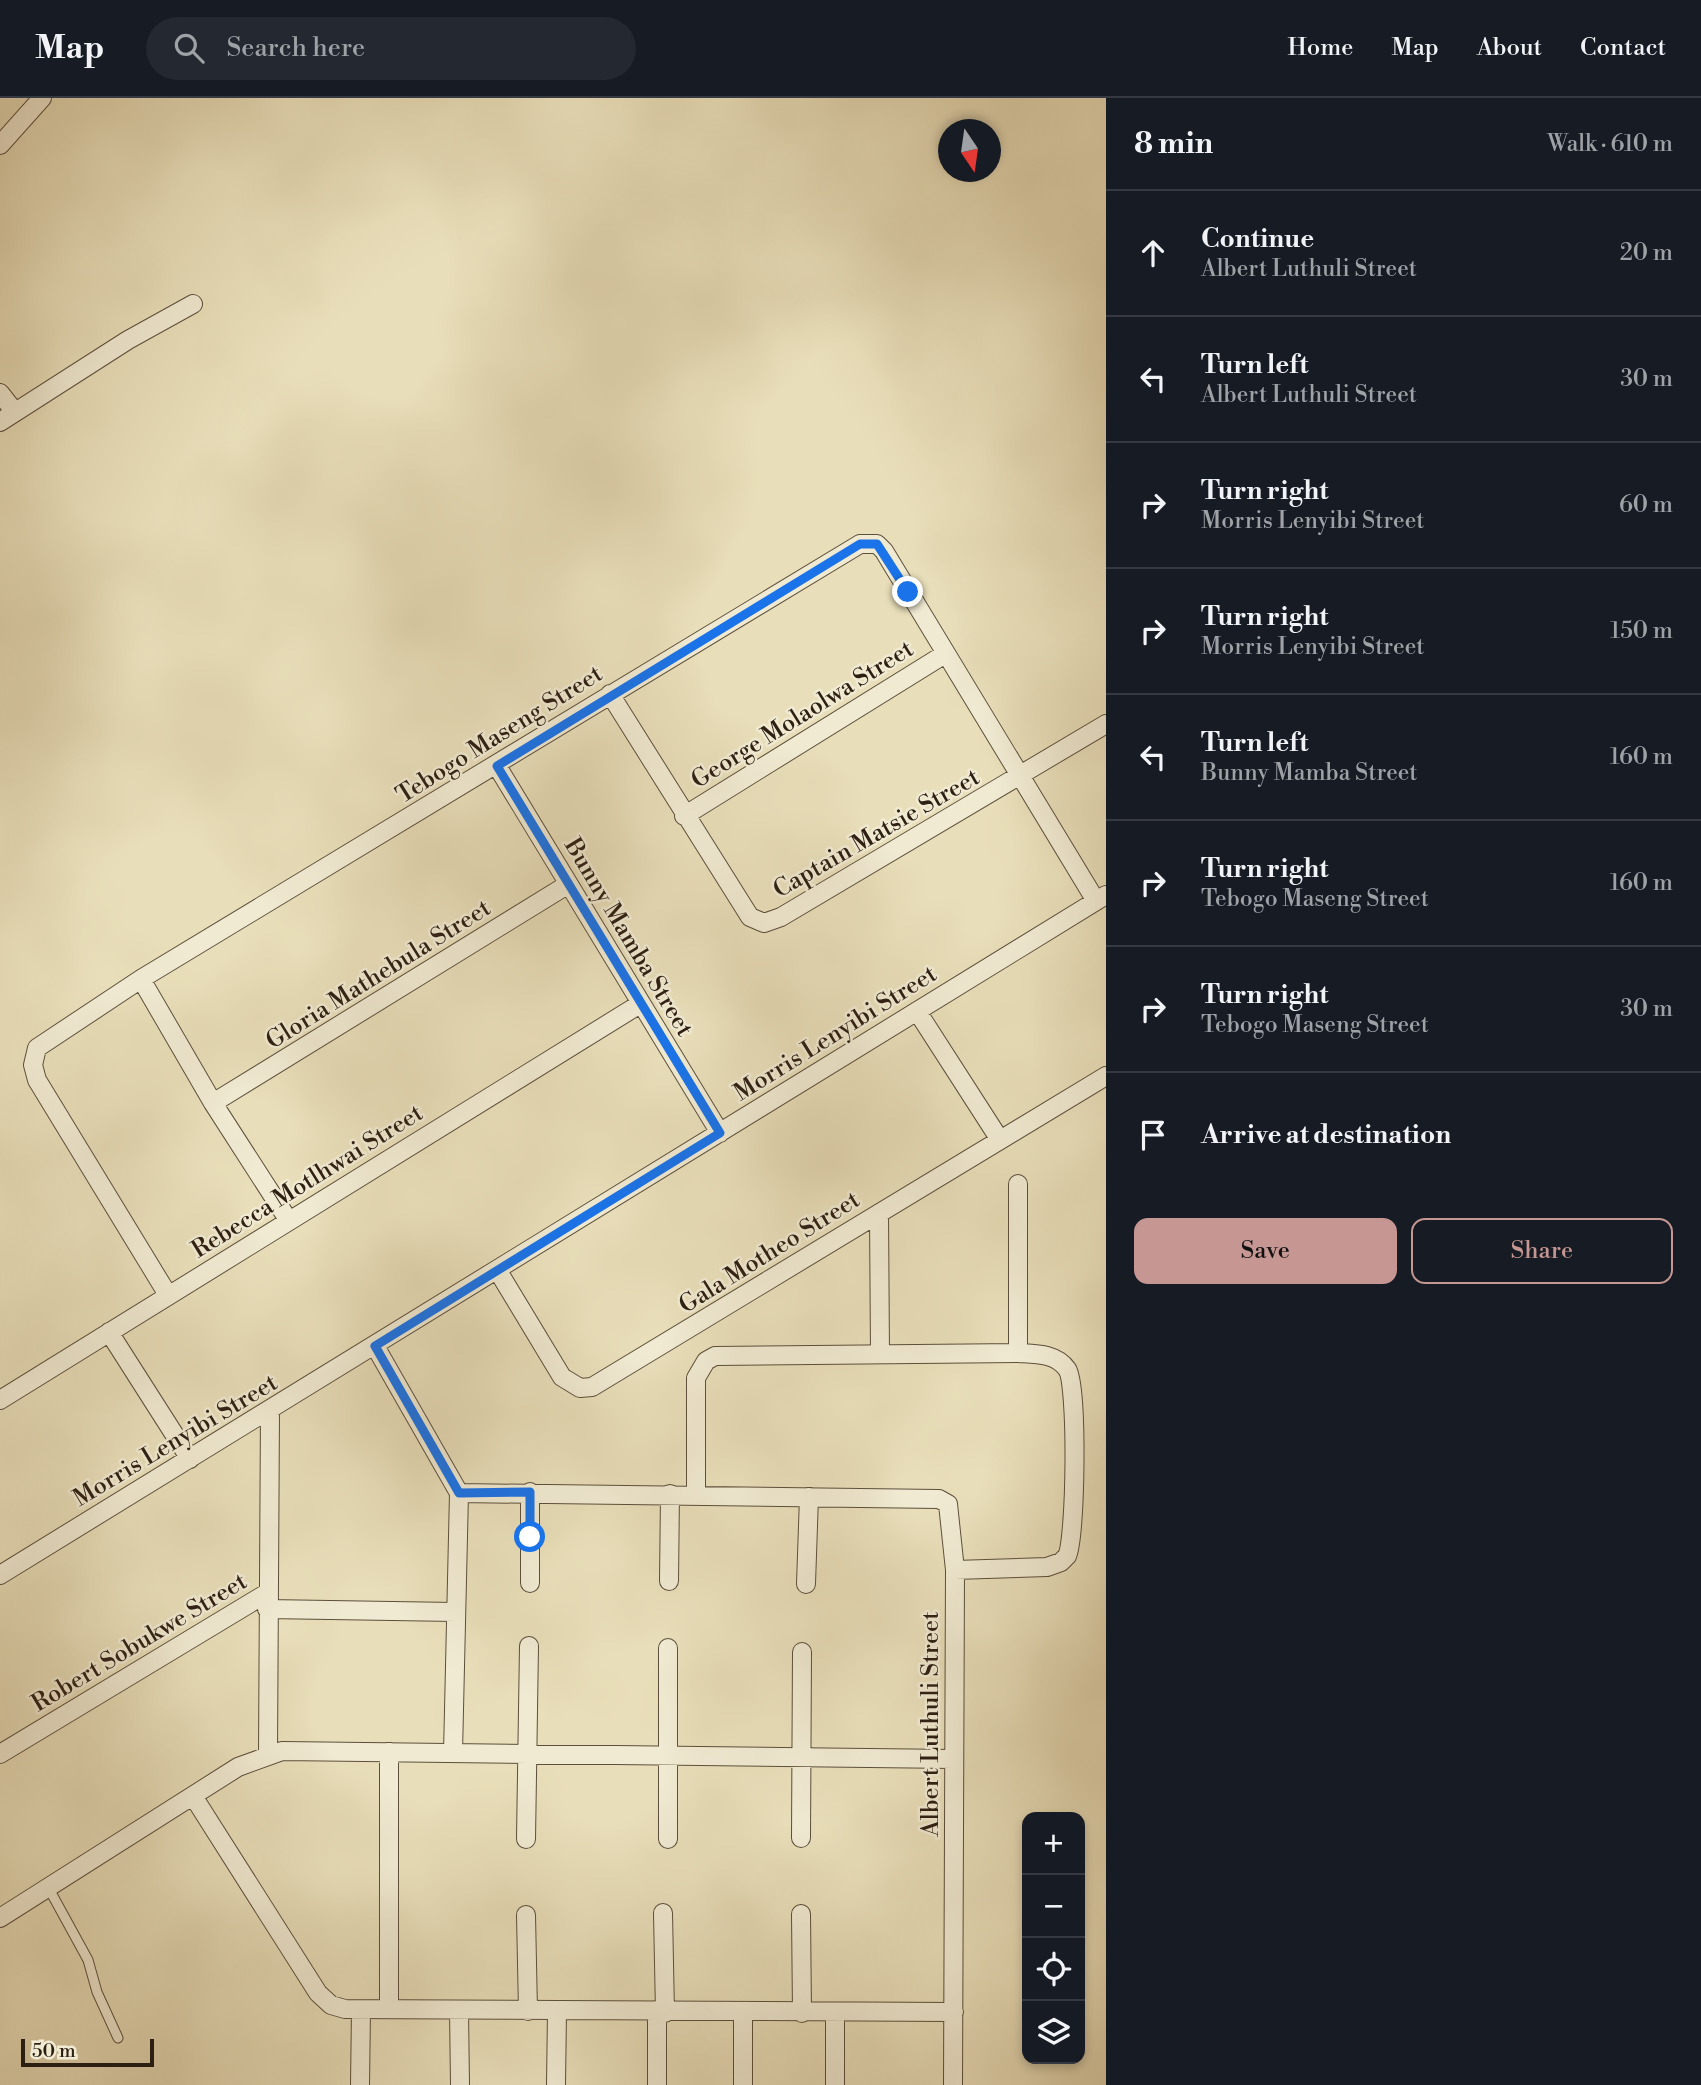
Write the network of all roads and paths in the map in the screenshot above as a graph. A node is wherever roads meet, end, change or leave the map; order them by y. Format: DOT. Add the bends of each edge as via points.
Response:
graph roads {
  1 [pos="41,98"];
  2 [pos="0,145"];
  3 [pos="193,304"];
  4 [pos="0,393"];
  5 [pos="7,417"];
  6 [pos="945,654"];
  7 [pos="610,694"];
  8 [pos="1106,724"];
  9 [pos="497,766"];
  10 [pos="1021,776"];
  11 [pos="684,816"];
  12 [pos="567,885"];
  13 [pos="1101,898"];
  14 [pos="141,979"];
  15 [pos="640,1004"];
  16 [pos="917,1011"];
  17 [pos="1106,1076"];
  18 [pos="214,1103"];
  19 [pos="720,1133"];
  20 [pos="1000,1139"];
  21 [pos="1018,1184"];
  22 [pos="879,1213"];
  23 [pos="289,1221"];
  24 [pos="498,1271"];
  25 [pos="168,1295"];
  26 [pos="109,1332"];
  27 [pos="375,1346"];
  28 [pos="880,1353"];
  29 [pos="1018,1353"];
  30 [pos="0,1400"];
  31 [pos="270,1410"];
  32 [pos="190,1460"];
  33 [pos="530,1492"];
  34 [pos="459,1493"];
  35 [pos="670,1494"];
  36 [pos="696,1494"];
  37 [pos="809,1497"];
  38 [pos="955,1570"];
  39 [pos="0,1575"];
  40 [pos="669,1581"];
  41 [pos="530,1583"];
  42 [pos="806,1584"];
  43 [pos="267,1601"];
  44 [pos="455,1612"];
  45 [pos="528,1646"];
  46 [pos="668,1648"];
  47 [pos="802,1652"];
  48 [pos="389,1752"];
  49 [pos="453,1752"];
  50 [pos="0,1754"];
  51 [pos="268,1754"];
  52 [pos="528,1754"];
  53 [pos="668,1755"];
  54 [pos="801,1757"];
  55 [pos="954,1759"];
  56 [pos="193,1796"];
  57 [pos="801,1838"];
  58 [pos="526,1839"];
  59 [pos="668,1839"];
  60 [pos="48,1887"];
  61 [pos="663,1913"];
  62 [pos="527,1914"];
  63 [pos="801,1914"];
  64 [pos="0,1918"];
  65 [pos="389,2009"];
  66 [pos="361,2010"];
  67 [pos="459,2010"];
  68 [pos="527,2011"];
  69 [pos="557,2012"];
  70 [pos="835,2012"];
  71 [pos="954,2012"];
  72 [pos="661,2013"];
  73 [pos="743,2013"];
  74 [pos="802,2013"];
  75 [pos="118,2038"];
  76 [pos="360,2085"];
  77 [pos="460,2085"];
  78 [pos="556,2085"];
  79 [pos="657,2085"];
  80 [pos="743,2085"];
  81 [pos="835,2085"];
  82 [pos="953,2085"];
  1 -- 2 [label="street"];
  3 -- 5 [label="street"];
  4 -- 5 [label="street"];
  6 -- 7 [label="street, Tebogo Maseng Street" via="884,551 869,542 851,548"];
  6 -- 10 [label="street, Tebogo Maseng Street"];
  6 -- 11 [label="street, George Molaolwa Street"];
  7 -- 9 [label="street, Tebogo Maseng Street"];
  7 -- 11 [label="street, Captain Matsie Street"];
  8 -- 10 [label="street, Captain Matsie Street"];
  9 -- 12 [label="street, Bunny Mamba Street"];
  9 -- 14 [label="street, Tebogo Maseng Street"];
  10 -- 11 [label="street, Captain Matsie Street" via="764,923 750,917"];
  10 -- 13 [label="street, Tebogo Maseng Street"];
  12 -- 15 [label="street, Bunny Mamba Street"];
  12 -- 18 [label="street, Gloria Mathebula Street"];
  13 -- 16 [label="street, Morris Lenyibi Street"];
  14 -- 18 [label="street"];
  14 -- 25 [label="street, Tebogo Maseng Street" via="37,1048 34,1072"];
  15 -- 19 [label="street, Bunny Mamba Street"];
  15 -- 23 [label="street, Rebecca Motlhwai Street"];
  16 -- 19 [label="street, Morris Lenyibi Street"];
  16 -- 20 [label="street"];
  17 -- 20 [label="street, Gala Motheo Street"];
  18 -- 23 [label="street"];
  19 -- 24 [label="street, Morris Lenyibi Street"];
  20 -- 22 [label="street, Gala Motheo Street"];
  21 -- 29 [label="street"];
  22 -- 24 [label="street, Gala Motheo Street" via="592,1387 580,1388 562,1377"];
  22 -- 28 [label="street"];
  23 -- 25 [label="street, Rebecca Motlhwai Street"];
  24 -- 27 [label="street, Morris Lenyibi Street"];
  25 -- 26 [label="street, Rebecca Motlhwai Street"];
  26 -- 30 [label="street, Rebecca Motlhwai Street"];
  26 -- 32 [label="street"];
  27 -- 31 [label="street, Morris Lenyibi Street"];
  27 -- 34 [label="street"];
  28 -- 29 [label="street"];
  28 -- 36 [label="street" via="727,1354 706,1361 696,1378"];
  29 -- 38 [label="street" via="1058,1360 1072,1377 1070,1551 1061,1563 1047,1567"];
  31 -- 32 [label="street, Morris Lenyibi Street"];
  31 -- 43 [label="street"];
  32 -- 39 [label="street, Morris Lenyibi Street"];
  33 -- 34 [label="street, Albert Luthuli Street"];
  33 -- 35 [label="street, Albert Luthuli Street"];
  33 -- 41 [label="street"];
  34 -- 44 [label="street"];
  35 -- 36 [label="street, Albert Luthuli Street"];
  35 -- 40 [label="street"];
  36 -- 37 [label="street, Albert Luthuli Street"];
  37 -- 38 [label="street, Albert Luthuli Street" via="939,1499 951,1511"];
  37 -- 42 [label="street"];
  38 -- 55 [label="street, Albert Luthuli Street"];
  43 -- 44 [label="street"];
  43 -- 50 [label="street, Robert Sobukwe Street"];
  43 -- 51 [label="street"];
  44 -- 49 [label="street"];
  45 -- 52 [label="street"];
  46 -- 53 [label="street"];
  47 -- 54 [label="street"];
  48 -- 49 [label="street"];
  48 -- 51 [label="street"];
  48 -- 65 [label="street"];
  49 -- 52 [label="street"];
  51 -- 56 [label="street"];
  52 -- 53 [label="street"];
  52 -- 58 [label="street"];
  53 -- 54 [label="street"];
  53 -- 59 [label="street"];
  54 -- 55 [label="street"];
  54 -- 57 [label="street"];
  55 -- 71 [label="street, Albert Luthuli Street"];
  56 -- 60 [label="street"];
  56 -- 66 [label="street" via="318,1993 331,2005"];
  60 -- 64 [label="street"];
  60 -- 75 [label="lane" via="88,1960"];
  61 -- 72 [label="street"];
  62 -- 68 [label="street"];
  63 -- 74 [label="street"];
  65 -- 66 [label="street"];
  65 -- 67 [label="street"];
  66 -- 76 [label="street"];
  67 -- 68 [label="street"];
  67 -- 77 [label="street"];
  68 -- 69 [label="street"];
  69 -- 72 [label="street"];
  69 -- 78 [label="street"];
  70 -- 71 [label="street"];
  70 -- 74 [label="street"];
  70 -- 81 [label="street"];
  71 -- 82 [label="street, Albert Luthuli Street"];
  72 -- 73 [label="street"];
  72 -- 79 [label="street"];
  73 -- 74 [label="street"];
  73 -- 80 [label="street"];
}
